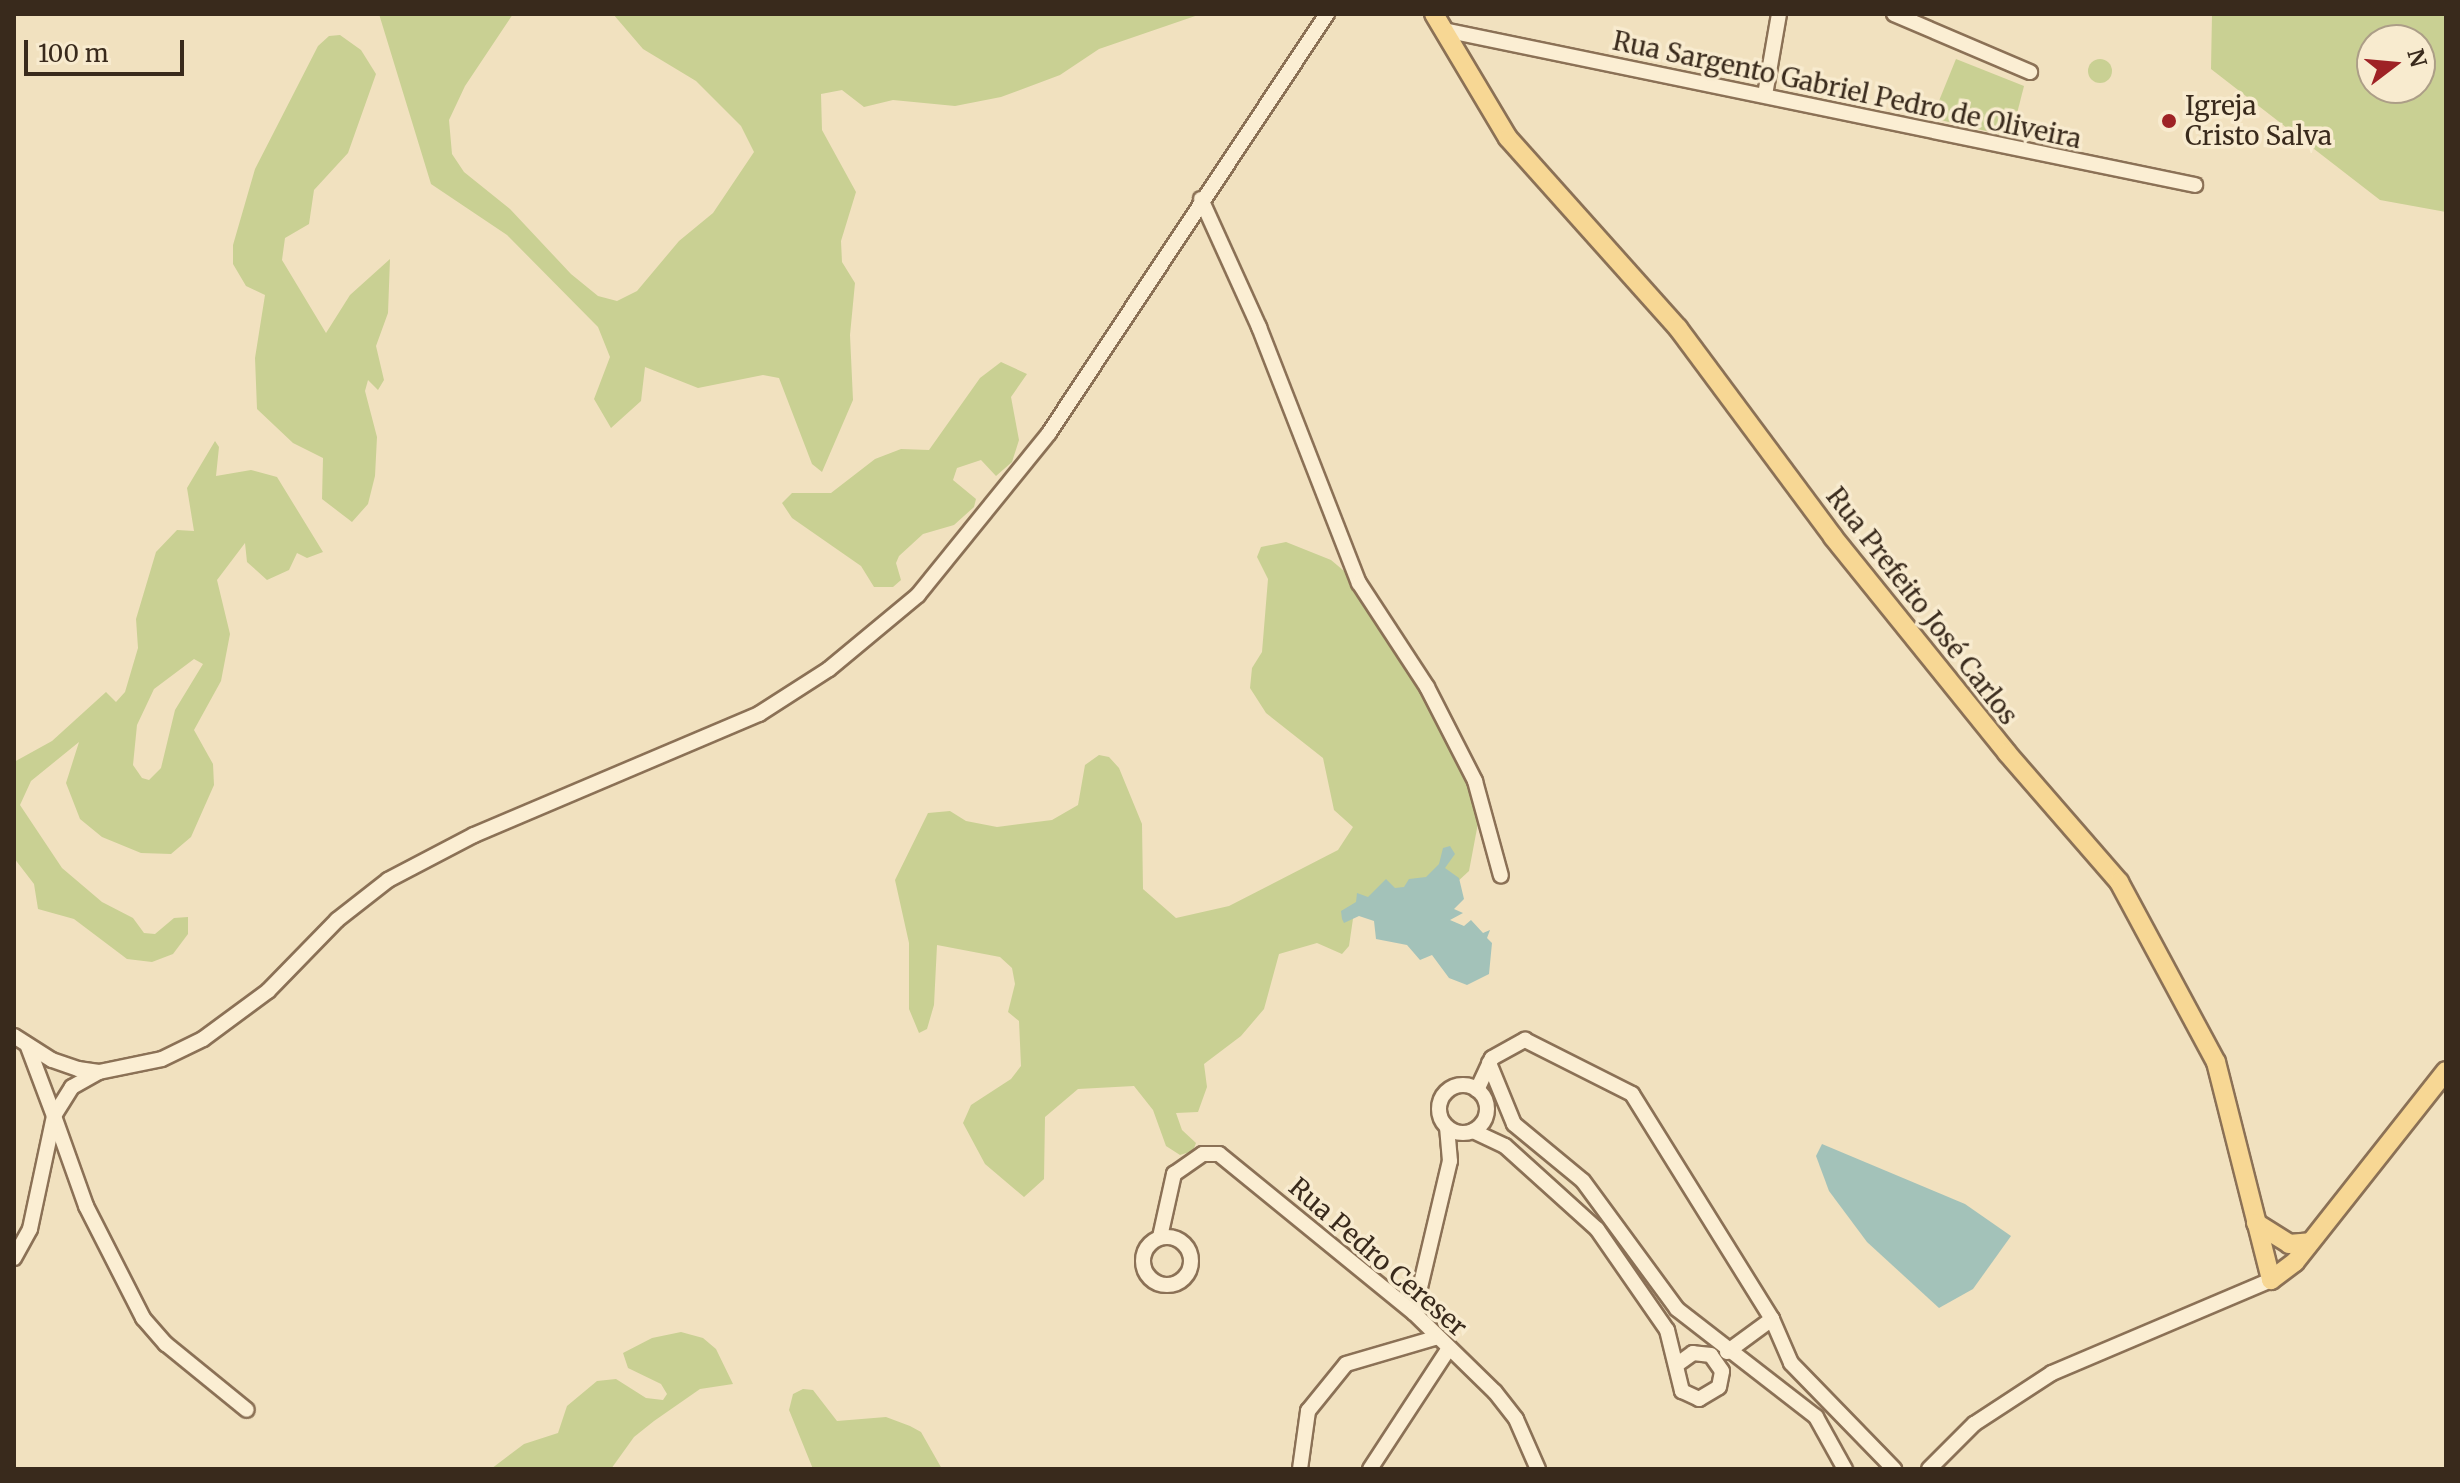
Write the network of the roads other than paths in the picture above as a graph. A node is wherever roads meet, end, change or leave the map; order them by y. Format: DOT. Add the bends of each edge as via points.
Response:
graph roads {
  1 [pos="1327,14"];
  2 [pos="1779,14"];
  3 [pos="1894,14"];
  4 [pos="1439,22"];
  5 [pos="2030,72"];
  6 [pos="1765,95"];
  7 [pos="2195,185"];
  8 [pos="1201,199"];
  9 [pos="1501,876"];
  10 [pos="14,1036"];
  11 [pos="28,1047"];
  12 [pos="1489,1063"];
  13 [pos="2446,1071"];
  14 [pos="99,1072"];
  15 [pos="1477,1090"];
  16 [pos="1486,1114"];
  17 [pos="54,1116"];
  18 [pos="1447,1127"];
  19 [pos="1471,1132"];
  20 [pos="1505,1146"];
  21 [pos="1450,1161"];
  22 [pos="1167,1200"];
  23 [pos="2256,1223"];
  24 [pos="1160,1237"];
  25 [pos="1181,1240"];
  26 [pos="2310,1242"];
  27 [pos="14,1258"];
  28 [pos="2271,1280"];
  29 [pos="1414,1313"];
  30 [pos="1772,1319"];
  31 [pos="1667,1330"];
  32 [pos="1435,1338"];
  33 [pos="1448,1350"];
  34 [pos="1702,1352"];
  35 [pos="1727,1352"];
  36 [pos="1678,1364"];
  37 [pos="247,1410"];
  38 [pos="1300,1469"];
  39 [pos="1370,1469"];
  40 [pos="1538,1469"];
  41 [pos="1845,1469"];
  42 [pos="1894,1469"];
  43 [pos="1929,1469"];
  1 -- 8 [label="street"];
  2 -- 6 [label="street"];
  3 -- 5 [label="street"];
  4 -- 6 [label="street, Rua Sargento Gabriel Pedro de Oliveira"];
  4 -- 23 [label="main road, Rua Prefeito José Carlos" via="1508,138 1678,328 1833,537 2119,882 2216,1062"];
  6 -- 7 [label="street, Rua Sargento Gabriel Pedro de Oliveira"];
  8 -- 9 [label="street" via="1259,327 1359,583 1427,687 1475,781"];
  8 -- 14 [label="street" via="1049,433 918,595 829,669 759,714 474,835 388,880 337,920 268,991 203,1039 162,1059"];
  10 -- 11 [label="street"];
  11 -- 14 [label="street" via="52,1060"];
  11 -- 17 [label="street"];
  12 -- 15 [label="street"];
  12 -- 30 [label="street" via="1502,1049 1525,1040 1632,1094"];
  12 -- 35 [label="street" via="1514,1124 1583,1181 1677,1309"];
  13 -- 26 [label="main road"];
  14 -- 17 [label="street" via="72,1087"];
  15 -- 16 [label="street"];
  15 -- 18 [label="street" via="1460,1085 1446,1092 1439,1106"];
  16 -- 19 [label="street"];
  16 -- 20 [label="street"];
  17 -- 27 [label="street" via="30,1229"];
  17 -- 37 [label="street" via="86,1206 129,1296 166,1344"];
  18 -- 19 [label="street"];
  18 -- 21 [label="street"];
  19 -- 20 [label="street"];
  19 -- 21 [label="street"];
  20 -- 31 [label="street" via="1597,1229"];
  21 -- 29 [label="street"];
  22 -- 24 [label="street, Rua Pedro Cereser"];
  22 -- 25 [label="street"];
  22 -- 29 [label="street, Rua Pedro Cereser" via="1174,1174 1182,1166 1203,1154 1219,1154"];
  23 -- 26 [label="main road" via="2289,1244"];
  23 -- 28 [label="main road, Rua Prefeito José Carlos"];
  24 -- 25 [label="street"];
  24 -- 25 [label="street" via="1145,1250 1143,1263 1147,1275 1164,1285 1182,1280 1190,1270 1191,1256"];
  26 -- 28 [label="main road"];
  28 -- 43 [label="street" via="2052,1373 1974,1424"];
  29 -- 32 [label="street, Rua Pedro Cereser"];
  30 -- 35 [label="street"];
  30 -- 42 [label="street" via="1791,1363 1811,1389"];
  31 -- 34 [label="street"];
  31 -- 36 [label="street"];
  32 -- 33 [label="street, Rua Pedro Cereser"];
  32 -- 38 [label="street" via="1346,1364 1308,1411"];
  33 -- 39 [label="street"];
  33 -- 40 [label="street, Rua Pedro Cereser" via="1516,1419"];
  34 -- 36 [label="street"];
  34 -- 36 [label="street" via="1722,1371 1719,1387 1707,1398 1682,1391"];
  35 -- 41 [label="street" via="1816,1417"];
}
